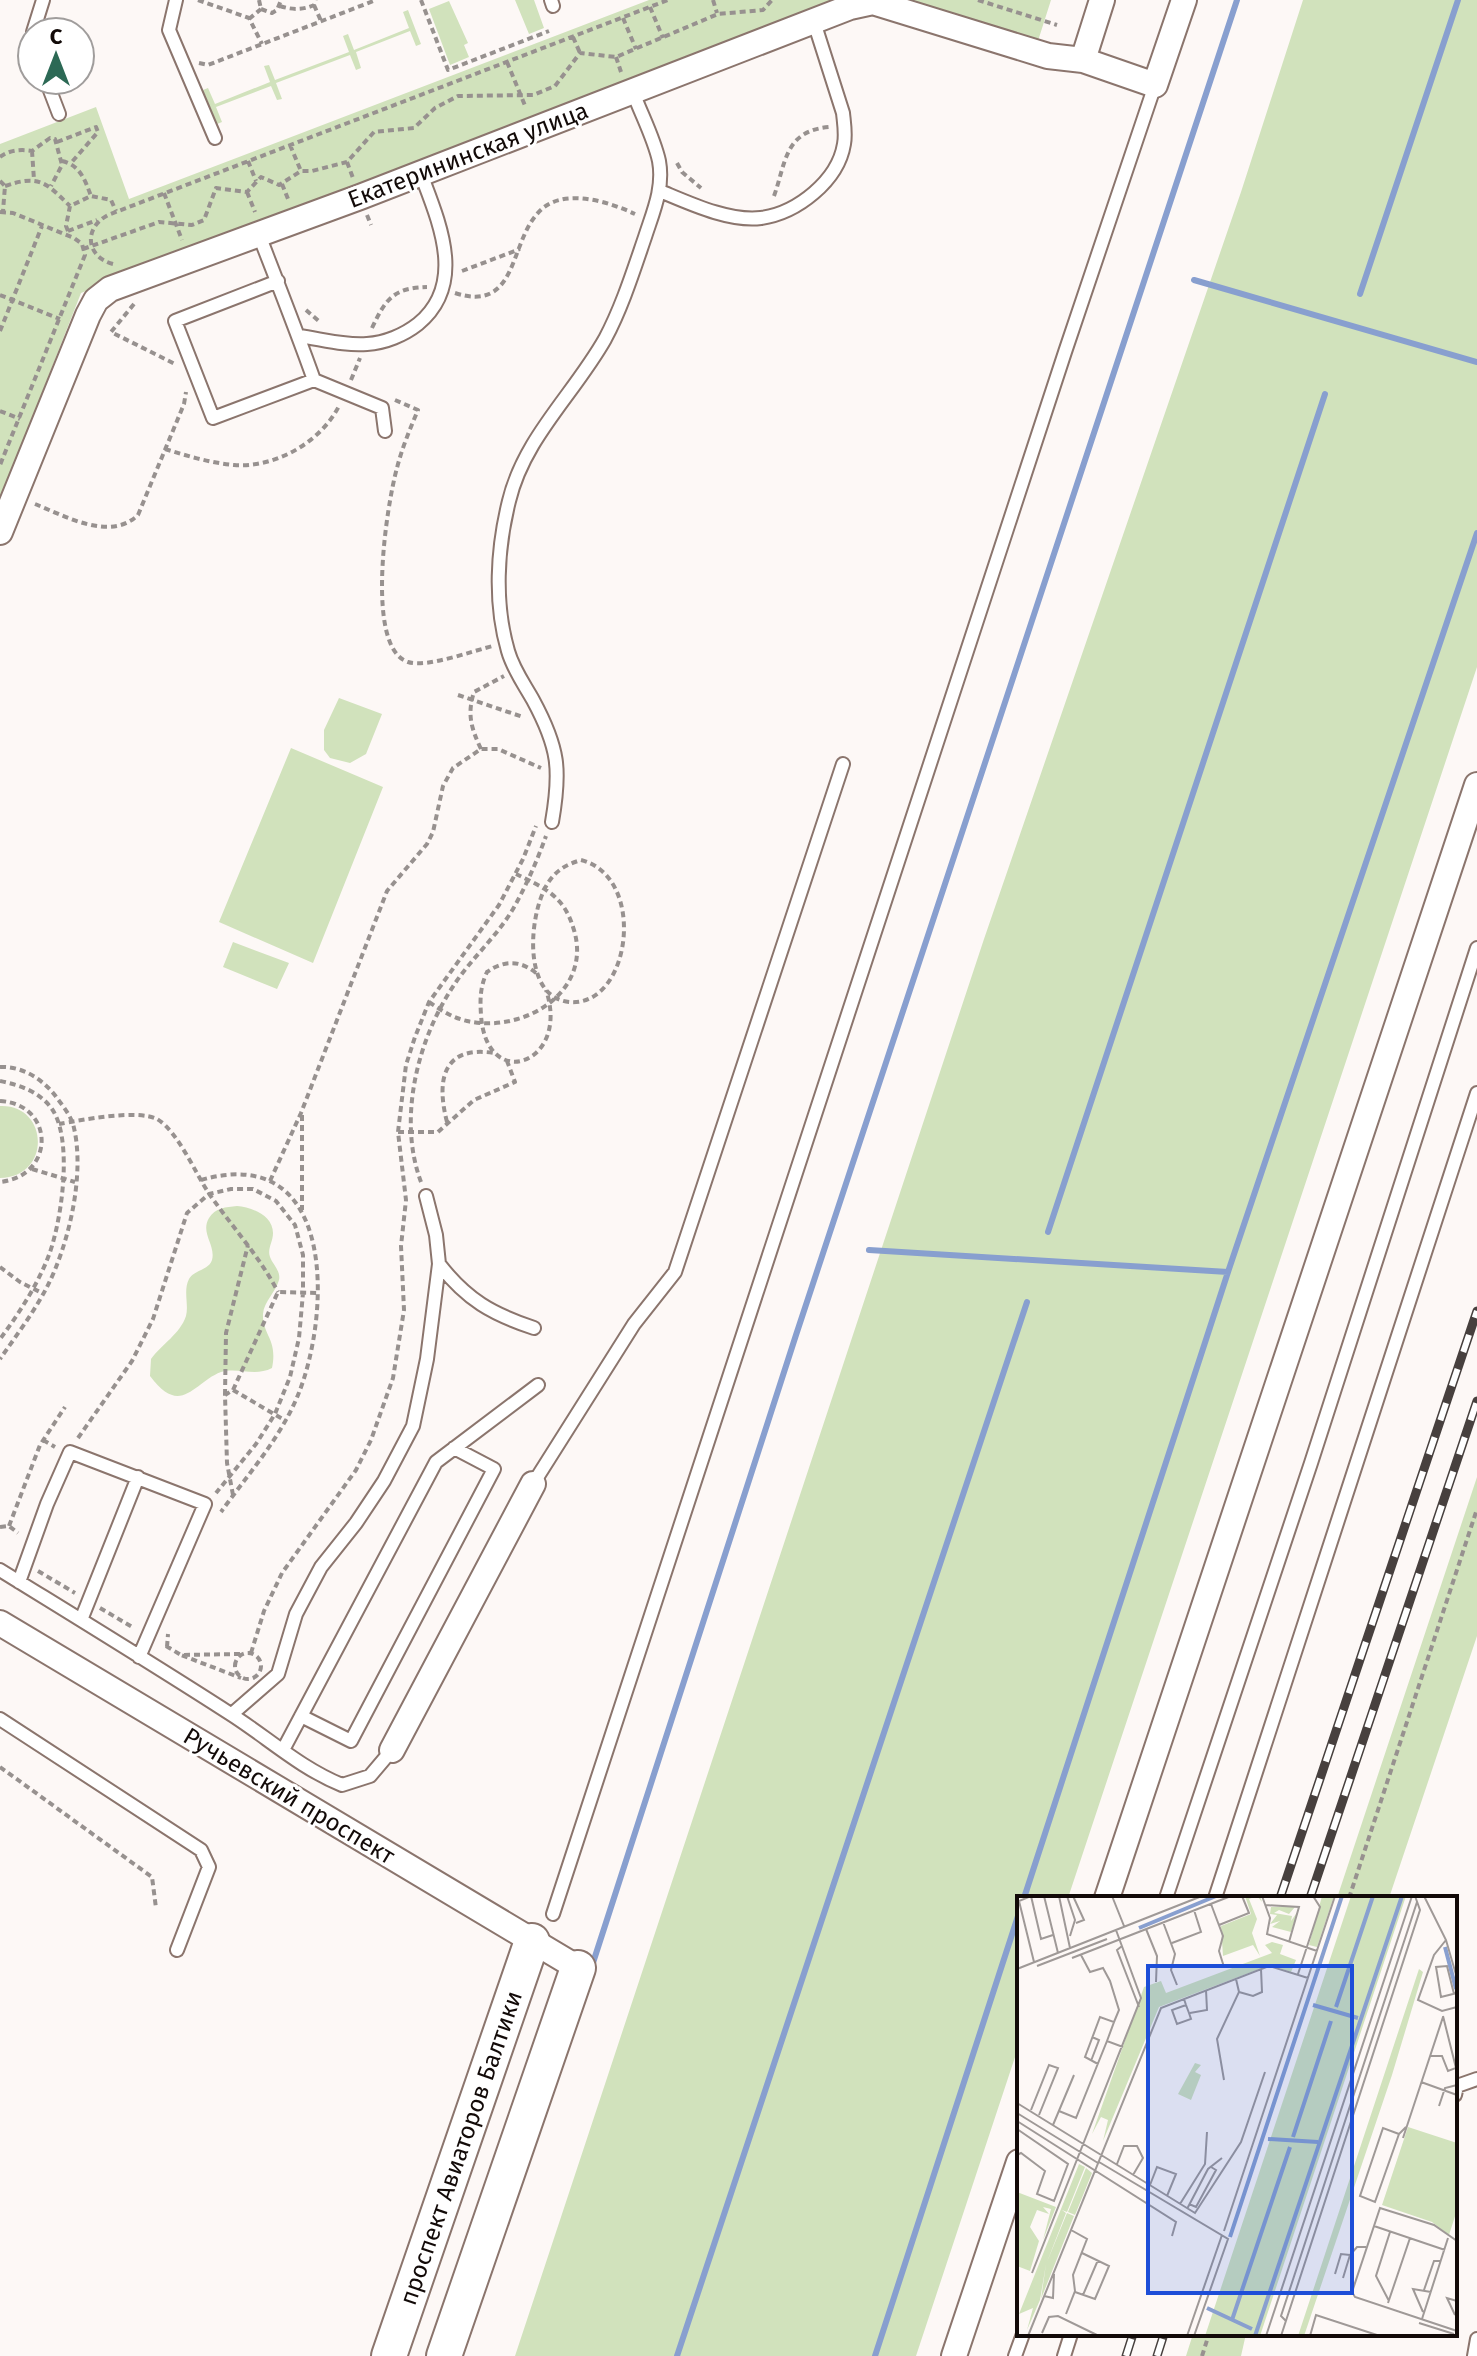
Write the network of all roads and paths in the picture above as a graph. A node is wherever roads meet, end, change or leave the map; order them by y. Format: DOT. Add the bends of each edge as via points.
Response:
graph roads {
  1 [pos="176,0"];
  2 [pos="198,0"];
  3 [pos="259,0"];
  4 [pos="376,0"];
  5 [pos="421,0"];
  6 [pos="668,0"];
  7 [pos="713,0"];
  8 [pos="772,0"];
  9 [pos="978,0"];
  10 [pos="1102,0"];
  11 [pos="1184,0"];
  12 [pos="281,3"];
  13 [pos="315,3"];
  14 [pos="650,7"];
  15 [pos="261,9"];
  16 [pos="718,14"];
  17 [pos="623,18"];
  18 [pos="249,19"];
  19 [pos="321,21"];
  20 [pos="814,22"];
  21 [pos="1057,25"];
  22 [pos="549,31"];
  23 [pos="573,37"];
  24 [pos="663,38"];
  25 [pos="262,44"];
  26 [pos="636,49"];
  27 [pos="580,53"];
  28 [pos="616,57"];
  29 [pos="1083,60"];
  30 [pos="195,62"];
  31 [pos="507,62"];
  32 [pos="627,82"];
  33 [pos="453,83"];
  34 [pos="1155,85"];
  35 [pos="520,95"];
  36 [pos="52,96"];
  37 [pos="458,96"];
  38 [pos="526,108"];
  39 [pos="59,114"];
  40 [pos="845,128"];
  41 [pos="215,138"];
  42 [pos="57,142"];
  43 [pos="290,145"];
  44 [pos="32,151"];
  45 [pos="673,156"];
  46 [pos="0,157"];
  47 [pos="62,161"];
  48 [pos="248,161"];
  49 [pos="71,163"];
  50 [pos="301,171"];
  51 [pos="421,174"];
  52 [pos="211,175"];
  53 [pos="0,181"];
  54 [pos="34,181"];
  55 [pos="256,182"];
  56 [pos="282,184"];
  57 [pos="5,186"];
  58 [pos="51,186"];
  59 [pos="216,188"];
  60 [pos="705,190"];
  61 [pos="660,191"];
  62 [pos="247,192"];
  63 [pos="164,193"];
  64 [pos="91,196"];
  65 [pos="288,199"];
  66 [pos="766,199"];
  67 [pos="641,205"];
  68 [pos="70,206"];
  69 [pos="2,211"];
  70 [pos="117,211"];
  71 [pos="639,216"];
  72 [pos="100,219"];
  73 [pos="175,223"];
  74 [pos="257,224"];
  75 [pos="42,225"];
  76 [pos="65,232"];
  77 [pos="182,240"];
  78 [pos="91,246"];
  79 [pos="83,249"];
  80 [pos="122,263"];
  81 [pos="278,281"];
  82 [pos="0,295"];
  83 [pos="298,298"];
  84 [pos="138,299"];
  85 [pos="12,300"];
  86 [pos="60,319"];
  87 [pos="326,325"];
  88 [pos="0,331"];
  89 [pos="299,336"];
  90 [pos="183,373"];
  91 [pos="314,380"];
  92 [pos="187,385"];
  93 [pos="382,408"];
  94 [pos="0,411"];
  95 [pos="19,418"];
  96 [pos="31,423"];
  97 [pos="385,431"];
  98 [pos="0,465"];
  99 [pos="24,500"];
  100 [pos="0,532"];
  101 [pos="492,633"];
  102 [pos="495,646"];
  103 [pos="499,656"];
  104 [pos="502,667"];
  105 [pos="458,695"];
  106 [pos="472,700"];
  107 [pos="517,703"];
  108 [pos="481,749"];
  109 [pos="539,761"];
  110 [pos="843,764"];
  111 [pos="541,768"];
  112 [pos="541,780"];
  113 [pos="1477,785"];
  114 [pos="539,814"];
  115 [pos="552,822"];
  116 [pos="516,874"];
  117 [pos="528,880"];
  118 [pos="544,890"];
  119 [pos="1477,948"];
  120 [pos="538,975"];
  121 [pos="546,989"];
  122 [pos="556,998"];
  123 [pos="429,1002"];
  124 [pos="551,1003"];
  125 [pos="440,1009"];
  126 [pos="482,1023"];
  127 [pos="494,1053"];
  128 [pos="507,1061"];
  129 [pos="0,1067"];
  130 [pos="0,1081"];
  131 [pos="1477,1093"];
  132 [pos="0,1101"];
  133 [pos="301,1113"];
  134 [pos="73,1122"];
  135 [pos="447,1122"];
  136 [pos="59,1124"];
  137 [pos="398,1132"];
  138 [pos="412,1132"];
  139 [pos="31,1169"];
  140 [pos="63,1177"];
  141 [pos="201,1180"];
  142 [pos="269,1181"];
  143 [pos="0,1182"];
  144 [pos="75,1182"];
  145 [pos="209,1194"];
  146 [pos="426,1196"];
  147 [pos="302,1212"];
  148 [pos="248,1245"];
  149 [pos="439,1264"];
  150 [pos="0,1267"];
  151 [pos="32,1288"];
  152 [pos="278,1292"];
  153 [pos="303,1293"];
  154 [pos="318,1293"];
  155 [pos="44,1294"];
  156 [pos="534,1328"];
  157 [pos="0,1339"];
  158 [pos="0,1359"];
  159 [pos="538,1385"];
  160 [pos="233,1390"];
  161 [pos="225,1395"];
  162 [pos="65,1407"];
  163 [pos="275,1414"];
  164 [pos="286,1421"];
  165 [pos="454,1448"];
  166 [pos="70,1452"];
  167 [pos="138,1477"];
  168 [pos="229,1477"];
  169 [pos="533,1484"];
  170 [pos="233,1495"];
  171 [pos="205,1504"];
  172 [pos="1477,1509"];
  173 [pos="216,1520"];
  174 [pos="9,1526"];
  175 [pos="0,1527"];
  176 [pos="20,1540"];
  177 [pos="0,1570"];
  178 [pos="19,1582"];
  179 [pos="81,1620"];
  180 [pos="0,1623"];
  181 [pos="170,1624"];
  182 [pos="167,1647"];
  183 [pos="251,1653"];
  184 [pos="240,1654"];
  185 [pos="139,1657"];
  186 [pos="241,1678"];
  187 [pos="232,1714"];
  188 [pos="301,1716"];
  189 [pos="0,1719"];
  190 [pos="283,1750"];
  191 [pos="392,1750"];
  192 [pos="0,1767"];
  193 [pos="1108,1896"];
  194 [pos="1167,1896"];
  195 [pos="1216,1896"];
  196 [pos="1350,1896"];
  197 [pos="156,1908"];
  198 [pos="553,1914"];
  199 [pos="532,1941"];
  200 [pos="177,1950"];
  201 [pos="578,1968"];
  202 [pos="1477,2079"];
  203 [pos="1457,2089"];
  204 [pos="1017,2168"];
  205 [pos="1022,2336"];
  206 [pos="1070,2336"];
  207 [pos="1208,2336"];
  208 [pos="1477,2339"];
  209 [pos="389,2356"];
  210 [pos="444,2356"];
  211 [pos="954,2356"];
  212 [pos="1015,2356"];
  213 [pos="1064,2356"];
  214 [pos="1202,2356"];
  215 [pos="1474,2356"];
  1 -- 41 [label="lane" via="169,30"];
  2 -- 18 [label="path"];
  3 -- 15 [label="path"];
  4 -- 19 [label="path"];
  5 -- 22 [label="path" via="448,70"];
  6 -- 14 [label="path"];
  7 -- 16 [label="path"];
  8 -- 16 [label="path" via="763,10"];
  9 -- 21 [label="path"];
  10 -- 29 [label="street"];
  11 -- 34 [label="street"];
  12 -- 13 [label="path" via="292,9"];
  12 -- 15 [label="path" via="272,13"];
  13 -- 19 [label="path"];
  14 -- 17 [label="path"];
  14 -- 24 [label="path"];
  15 -- 18 [label="path"];
  16 -- 24 [label="path"];
  17 -- 23 [label="path"];
  17 -- 26 [label="path"];
  18 -- 25 [label="path"];
  19 -- 25 [label="path"];
  20 -- 29 [label="street, Екатерининская улица" via="873,2 1048,56"];
  20 -- 32 [label="street, Екатерининская улица"];
  20 -- 40 [label="lane"];
  23 -- 27 [label="path"];
  23 -- 31 [label="path"];
  24 -- 26 [label="path"];
  25 -- 30 [label="path" via="208,65"];
  26 -- 28 [label="path"];
  27 -- 28 [label="path"];
  27 -- 35 [label="path" via="555,86"];
  28 -- 32 [label="path"];
  29 -- 34 [label="street, Екатерининская улица"];
  31 -- 33 [label="path"];
  31 -- 35 [label="path"];
  32 -- 51 [label="street, Екатерининская улица"];
  32 -- 61 [label="lane" via="659,160"];
  33 -- 37 [label="path"];
  33 -- 43 [label="path"];
  34 -- 198 [label="lane"];
  35 -- 37 [label="path"];
  35 -- 38 [label="path"];
  36 -- 39 [label="lane"];
  37 -- 50 [label="path" via="414,128 374,132 347,162"];
  40 -- 61 [label="lane" via="837,164 822,186 780,213 759,218 714,212"];
  40 -- 66 [label="path" via="812,129 802,136 782,163 775,196"];
  42 -- 44 [label="path" via="50,138"];
  42 -- 47 [label="path"];
  42 -- 49 [label="path" via="96,127 98,132"];
  43 -- 48 [label="path"];
  43 -- 50 [label="path"];
  44 -- 46 [label="path"];
  44 -- 54 [label="path"];
  45 -- 60 [label="path" via="682,172"];
  47 -- 49 [label="path"];
  47 -- 58 [label="path"];
  48 -- 52 [label="path"];
  48 -- 55 [label="path"];
  49 -- 64 [label="path"];
  50 -- 56 [label="path"];
  51 -- 74 [label="street, Екатерининская улица"];
  51 -- 89 [label="lane" via="446,258 446,276 429,314 402,335 381,342 348,344"];
  52 -- 59 [label="path"];
  52 -- 63 [label="path"];
  53 -- 57 [label="path"];
  54 -- 57 [label="path"];
  54 -- 58 [label="path"];
  55 -- 56 [label="path" via="261,177"];
  55 -- 62 [label="path"];
  56 -- 65 [label="path"];
  57 -- 69 [label="path"];
  58 -- 68 [label="path"];
  59 -- 62 [label="path"];
  59 -- 73 [label="path" via="204,220"];
  61 -- 115 [label="lane" via="633,275 604,340 532,447 510,496 503,528 501,619 508,653 556,754"];
  62 -- 74 [label="path"];
  63 -- 70 [label="path"];
  63 -- 73 [label="path"];
  64 -- 68 [label="path"];
  64 -- 70 [label="path" via="111,200"];
  67 -- 71 [label="path"];
  68 -- 76 [label="path"];
  69 -- 75 [label="path"];
  70 -- 72 [label="path"];
  72 -- 76 [label="path"];
  72 -- 78 [label="path" via="90,233"];
  73 -- 77 [label="path"];
  73 -- 78 [label="path" via="159,222"];
  74 -- 81 [label="lane"];
  74 -- 100 [label="street, Екатерининская улица" via="96,300"];
  75 -- 76 [label="path"];
  75 -- 85 [label="path"];
  76 -- 79 [label="path"];
  78 -- 79 [label="path"];
  78 -- 80 [label="path" via="105,262"];
  79 -- 86 [label="path"];
  81 -- 89 [label="lane"];
  81 -- 91 [label="lane" via="175,321 213,418"];
  82 -- 85 [label="path"];
  83 -- 87 [label="path"];
  84 -- 90 [label="path" via="111,332 173,362"];
  85 -- 86 [label="path"];
  85 -- 88 [label="path"];
  86 -- 95 [label="path"];
  89 -- 91 [label="lane"];
  91 -- 93 [label="lane"];
  92 -- 99 [label="path" via="138,515 129,524 92,526"];
  93 -- 97 [label="lane"];
  93 -- 102 [label="path" via="388,398 418,410 396,469 384,534 384,616 391,647 407,662 421,663"];
  94 -- 95 [label="path"];
  95 -- 96 [label="path"];
  95 -- 98 [label="path"];
  101 -- 102 [label="path"];
  102 -- 103 [label="path"];
  104 -- 106 [label="path" via="506,675 474,692"];
  105 -- 106 [label="path"];
  106 -- 107 [label="path" via="523,717"];
  106 -- 108 [label="path" via="472,729"];
  108 -- 111 [label="path" via="498,749"];
  108 -- 133 [label="path" via="453,768 427,844 387,891"];
  109 -- 111 [label="path"];
  110 -- 169 [label="lane" via="675,1272 634,1324"];
  111 -- 112 [label="path"];
  113 -- 193 [label="street"];
  114 -- 116 [label="path"];
  115 -- 117 [label="path"];
  116 -- 117 [label="path"];
  116 -- 123 [label="path"];
  117 -- 118 [label="path"];
  117 -- 125 [label="path" via="512,911"];
  118 -- 120 [label="path" via="533,931"];
  118 -- 122 [label="path" via="566,910 579,947 568,982"];
  118 -- 122 [label="path" via="557,872 581,860 605,872 622,908 619,961 605,988 579,1001"];
  119 -- 194 [label="lane"];
  120 -- 121 [label="path"];
  120 -- 126 [label="path" via="507,962 487,972 480,995"];
  121 -- 122 [label="path"];
  121 -- 124 [label="path"];
  122 -- 124 [label="path"];
  123 -- 125 [label="path"];
  123 -- 137 [label="path" via="406,1065"];
  124 -- 126 [label="path" via="522,1019"];
  124 -- 128 [label="path" via="543,1049 533,1057"];
  125 -- 126 [label="path"];
  125 -- 138 [label="path" via="418,1066"];
  126 -- 127 [label="path"];
  127 -- 128 [label="path"];
  127 -- 135 [label="path" via="470,1051 446,1069"];
  128 -- 135 [label="path" via="515,1082 474,1100"];
  129 -- 134 [label="path" via="47,1084"];
  130 -- 136 [label="path" via="33,1090"];
  131 -- 195 [label="lane"];
  132 -- 139 [label="path" via="25,1108 39,1126 42,1148"];
  133 -- 142 [label="path"];
  133 -- 147 [label="path"];
  134 -- 136 [label="path"];
  134 -- 141 [label="path" via="143,1115 158,1120"];
  134 -- 144 [label="path"];
  135 -- 138 [label="path" via="438,1132"];
  136 -- 140 [label="path"];
  137 -- 138 [label="path"];
  137 -- 183 [label="path" via="406,1200 401,1246 404,1310 393,1378 356,1470 282,1573"];
  138 -- 146 [label="path"];
  139 -- 140 [label="path"];
  139 -- 143 [label="path"];
  140 -- 144 [label="path"];
  140 -- 151 [label="path" via="59,1219"];
  141 -- 142 [label="path" via="243,1174"];
  141 -- 145 [label="path"];
  142 -- 147 [label="path" via="296,1200"];
  144 -- 155 [label="path" via="70,1224"];
  145 -- 148 [label="path"];
  145 -- 153 [label="path" via="253,1189 276,1201 295,1225 303,1255"];
  145 -- 166 [label="path" via="187,1213 153,1319 132,1361"];
  146 -- 149 [label="lane"];
  147 -- 154 [label="path" via="316,1253"];
  148 -- 152 [label="path"];
  148 -- 161 [label="path" via="226,1333"];
  149 -- 156 [label="lane" via="473,1300"];
  149 -- 187 [label="lane" via="413,1426 384,1481 321,1567 296,1614 278,1674"];
  150 -- 151 [label="path"];
  151 -- 155 [label="path"];
  151 -- 157 [label="path"];
  152 -- 153 [label="path"];
  152 -- 160 [label="path"];
  153 -- 154 [label="path"];
  153 -- 163 [label="path" via="290,1377"];
  154 -- 164 [label="path" via="310,1361"];
  155 -- 158 [label="path"];
  159 -- 165 [label="lane"];
  160 -- 161 [label="path"];
  160 -- 163 [label="path"];
  161 -- 168 [label="path"];
  162 -- 174 [label="path" via="40,1445"];
  163 -- 164 [label="path"];
  163 -- 168 [label="path"];
  164 -- 170 [label="path"];
  165 -- 188 [label="lane" via="436,1462"];
  165 -- 188 [label="lane" via="494,1469 351,1741"];
  166 -- 167 [label="lane"];
  166 -- 178 [label="lane"];
  167 -- 171 [label="lane"];
  167 -- 179 [label="lane"];
  168 -- 170 [label="path"];
  168 -- 171 [label="path"];
  169 -- 191 [label="street"];
  170 -- 173 [label="path"];
  171 -- 185 [label="lane"];
  172 -- 196 [label="path"];
  174 -- 175 [label="path"];
  174 -- 176 [label="path"];
  177 -- 178 [label="lane"];
  178 -- 179 [label="lane"];
  179 -- 185 [label="lane"];
  180 -- 199 [label="street, Ручьевский проспект"];
  181 -- 182 [label="path"];
  183 -- 184 [label="path"];
  183 -- 186 [label="path" via="260,1660 260,1671 252,1679"];
  184 -- 186 [label="path" via="234,1663"];
  184 -- 186 [label="path" via="181,1655"];
  185 -- 187 [label="lane"];
  187 -- 190 [label="lane"];
  188 -- 190 [label="lane"];
  189 -- 200 [label="lane" via="201,1850 209,1867"];
  190 -- 191 [label="lane" via="342,1785 370,1776"];
  192 -- 197 [label="path" via="152,1877"];
  199 -- 201 [label="street, Ручьевский проспект"];
  199 -- 209 [label="street, проспект Авиаторов Балтики"];
  201 -- 210 [label="street"];
  202 -- 203 [label="lane"];
  204 -- 211 [label="street"];
  205 -- 212 [label="lane"];
  206 -- 213 [label="lane"];
  207 -- 214 [label="path"];
  208 -- 215 [label="lane"];
}
